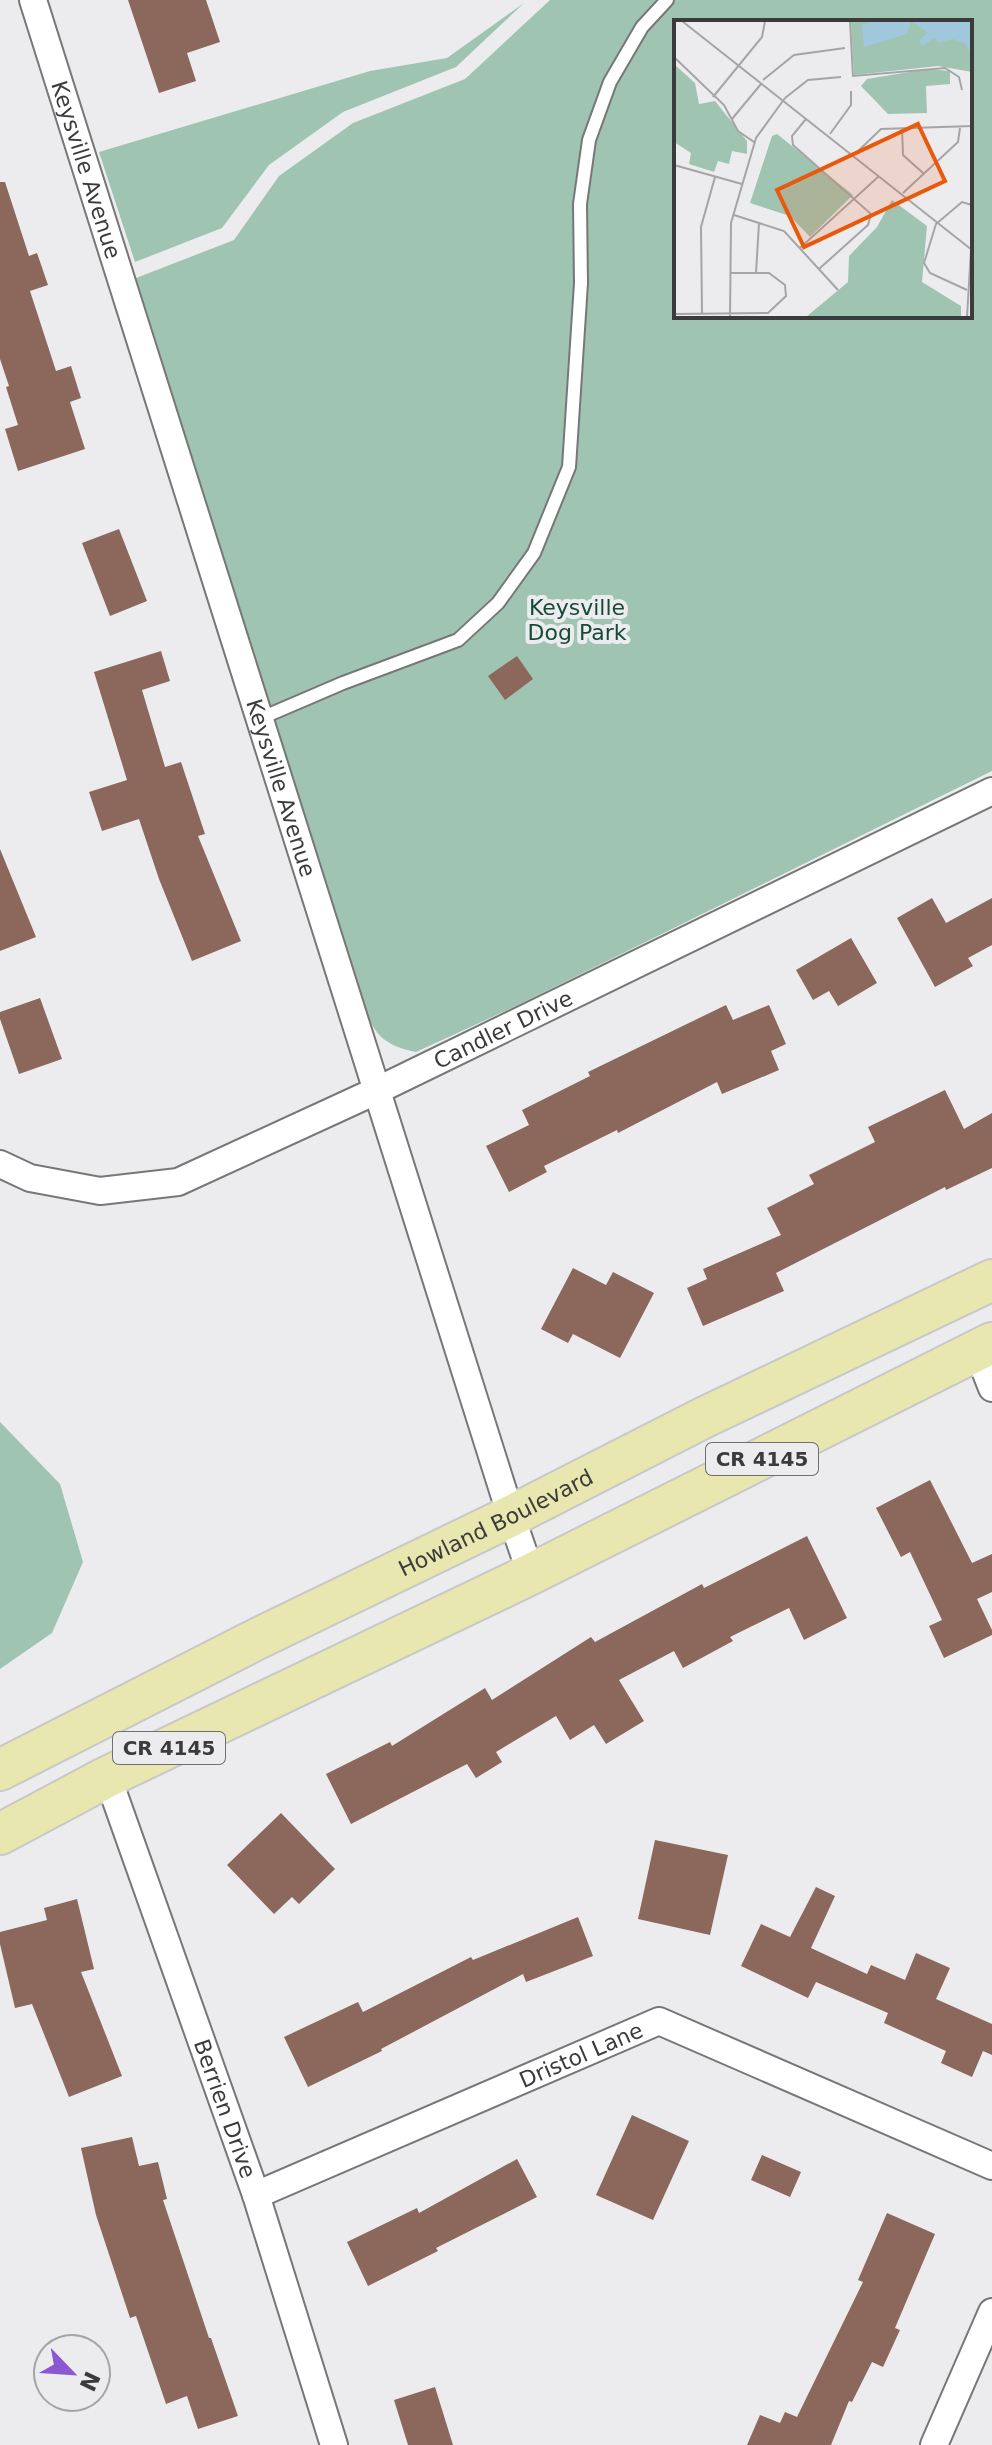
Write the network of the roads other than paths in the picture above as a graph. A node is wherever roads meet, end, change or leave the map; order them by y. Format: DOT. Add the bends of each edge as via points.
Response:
graph roads {
  1 [pos="33,0"];
  2 [pos="667,0"];
  3 [pos="259,719"];
  4 [pos="992,791"];
  5 [pos="378,1090"];
  6 [pos="0,1164"];
  7 [pos="992,1280"];
  8 [pos="984,1347"];
  9 [pos="992,1388"];
  10 [pos="511,1516"];
  11 [pos="531,1574"];
  12 [pos="0,1770"];
  13 [pos="105,1778"];
  14 [pos="0,1834"];
  15 [pos="992,2166"];
  16 [pos="256,2195"];
  17 [pos="992,2312"];
  18 [pos="334,2445"];
  19 [pos="934,2445"];
  1 -- 3 [label="street, Keysville Avenue"];
  2 -- 3 [label="lane" via="642,27 610,82 589,140 580,204 581,283 569,467 534,553 498,603 458,640"];
  3 -- 5 [label="street, Keysville Avenue"];
  4 -- 5 [label="street, Candler Drive"];
  5 -- 6 [label="street, Candler Drive" via="178,1182 100,1191 30,1178"];
  5 -- 10 [label="street, Keysville Avenue"];
  7 -- 10 [label="main road, Howland Boulevard / CR 4145"];
  8 -- 9 [label="street"];
  8 -- 11 [label="main road, CR 4145"];
  10 -- 11 [label="street, Keysville Avenue"];
  10 -- 12 [label="main road, Howland Boulevard / CR 4145"];
  11 -- 13 [label="main road, CR 4145"];
  13 -- 14 [label="main road, CR 4145"];
  13 -- 16 [label="street, Berrien Drive"];
  15 -- 16 [label="street, Dristol Lane" via="659,2021"];
  16 -- 18 [label="street, Berrien Drive"];
  17 -- 19 [label="street"];
}
